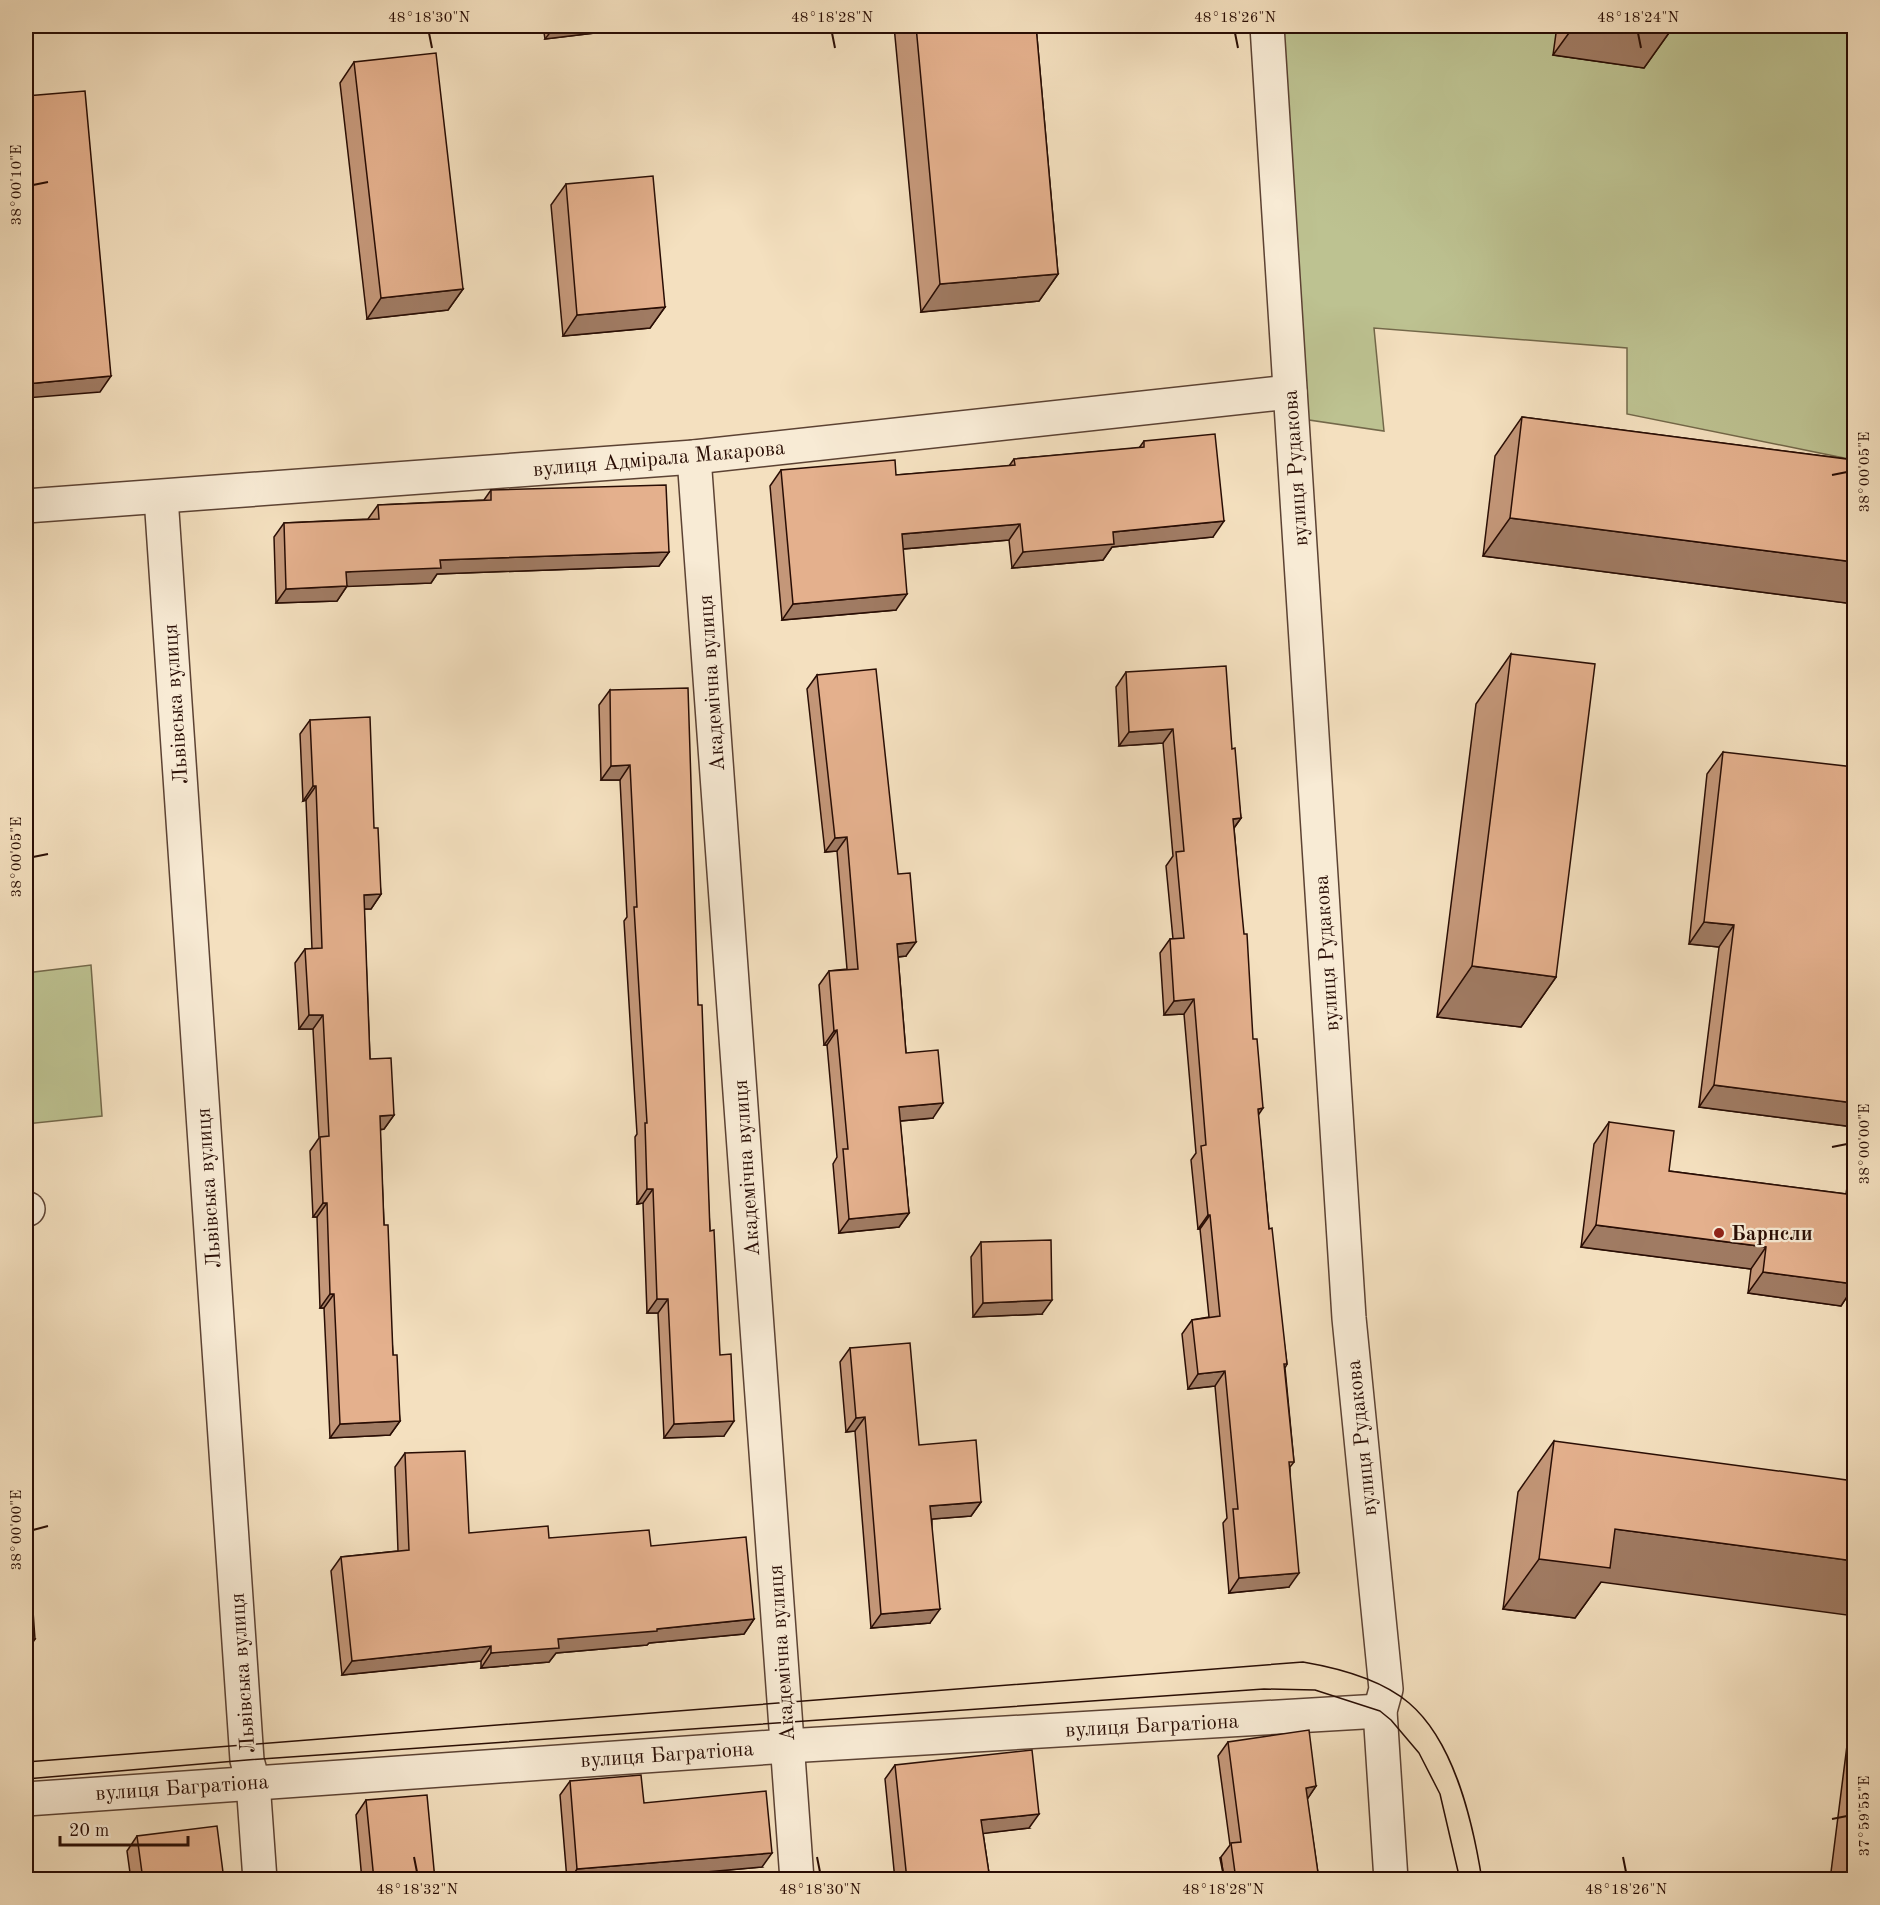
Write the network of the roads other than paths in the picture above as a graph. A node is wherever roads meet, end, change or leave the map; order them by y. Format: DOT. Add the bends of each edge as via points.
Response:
graph roads {
  1 [pos="1267,26"];
  2 [pos="1290,392"];
  3 [pos="694,457"];
  4 [pos="161,497"];
  5 [pos="26,506"];
  6 [pos="1380,1711"];
  7 [pos="788,1746"];
  8 [pos="252,1782"];
  9 [pos="26,1799"];
  10 [pos="260,1880"];
  11 [pos="797,1880"];
  12 [pos="1390,1880"];
  1 -- 2 [label="street, вулиця Рудакова"];
  2 -- 3 [label="street, вулиця Адмірала Макарова"];
  2 -- 6 [label="street, вулиця Рудакова" via="1349,1318 1386,1689"];
  3 -- 4 [label="street, вулиця Адмірала Макарова"];
  3 -- 7 [label="street, Академічна вулиця"];
  4 -- 5 [label="street, вулиця Адмірала Макарова"];
  4 -- 8 [label="street, Львівська вулиця" via="247,1760"];
  6 -- 7 [label="street, вулиця Багратіона"];
  6 -- 12 [label="street, вулиця Рудакова"];
  7 -- 8 [label="street, вулиця Багратіона"];
  7 -- 11 [label="street, Академічна вулиця"];
  8 -- 9 [label="street, вулиця Багратіона"];
  8 -- 10 [label="street, Львівська вулиця"];
}
